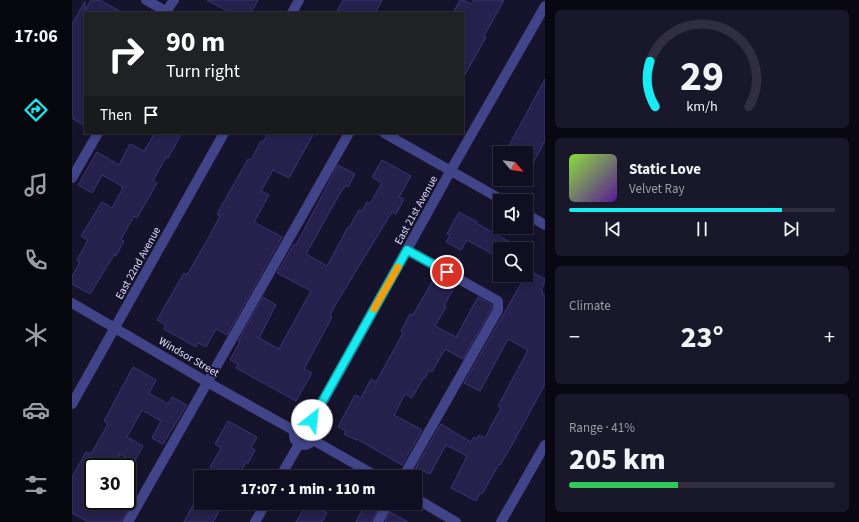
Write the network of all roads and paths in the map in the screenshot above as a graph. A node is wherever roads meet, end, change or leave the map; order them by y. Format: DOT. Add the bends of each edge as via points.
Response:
graph roads {
  1 [pos="146,0"];
  2 [pos="174,0"];
  3 [pos="299,0"];
  4 [pos="545,6"];
  5 [pos="167,12"];
  6 [pos="293,12"];
  7 [pos="97,134"];
  8 [pos="223,134"];
  9 [pos="347,134"];
  10 [pos="386,134"];
  11 [pos="451,170"];
  12 [pos="72,178"];
  13 [pos="493,195"];
  14 [pos="533,218"];
  15 [pos="545,224"];
  16 [pos="407,250"];
  17 [pos="72,303"];
  18 [pos="115,328"];
  19 [pos="207,382"];
  20 [pos="72,404"];
  21 [pos="308,427"];
  22 [pos="296,431"];
  23 [pos="313,440"];
  24 [pos="299,444"];
  25 [pos="545,444"];
  26 [pos="284,470"];
  27 [pos="366,470"];
  28 [pos="407,470"];
  29 [pos="422,502"];
  30 [pos="262,510"];
  31 [pos="384,510"];
  32 [pos="128,522"];
  33 [pos="255,522"];
  34 [pos="378,522"];
  35 [pos="456,522"];
  36 [pos="501,522"];
  1 -- 5 [label="street"];
  2 -- 5 [label="street"];
  3 -- 6 [label="street"];
  4 -- 11 [label="street, East 21st Avenue"];
  7 -- 12 [label="street"];
  8 -- 18 [label="street, East 22nd Avenue"];
  9 -- 19 [label="street"];
  10 -- 11 [label="street"];
  11 -- 13 [label="street"];
  11 -- 16 [label="street, East 21st Avenue"];
  14 -- 15 [label="street"];
  16 -- 21 [label="street, East 21st Avenue"];
  16 -- 28 [label="street" via="498,301 498,310"];
  17 -- 18 [label="street, Windsor Street"];
  18 -- 19 [label="street, Windsor Street"];
  18 -- 20 [label="street, East 22nd Avenue"];
  19 -- 22 [label="street, Windsor Street"];
  19 -- 32 [label="street"];
  21 -- 22 [label="street" via="300,426"];
  21 -- 23 [label="street" via="314,434"];
  22 -- 24 [label="street" via="294,437"];
  23 -- 24 [label="street" via="308,444"];
  23 -- 27 [label="street"];
  24 -- 26 [label="street"];
  25 -- 36 [label="street"];
  29 -- 35 [label="street"];
  30 -- 33 [label="street"];
  31 -- 34 [label="street"];
}
